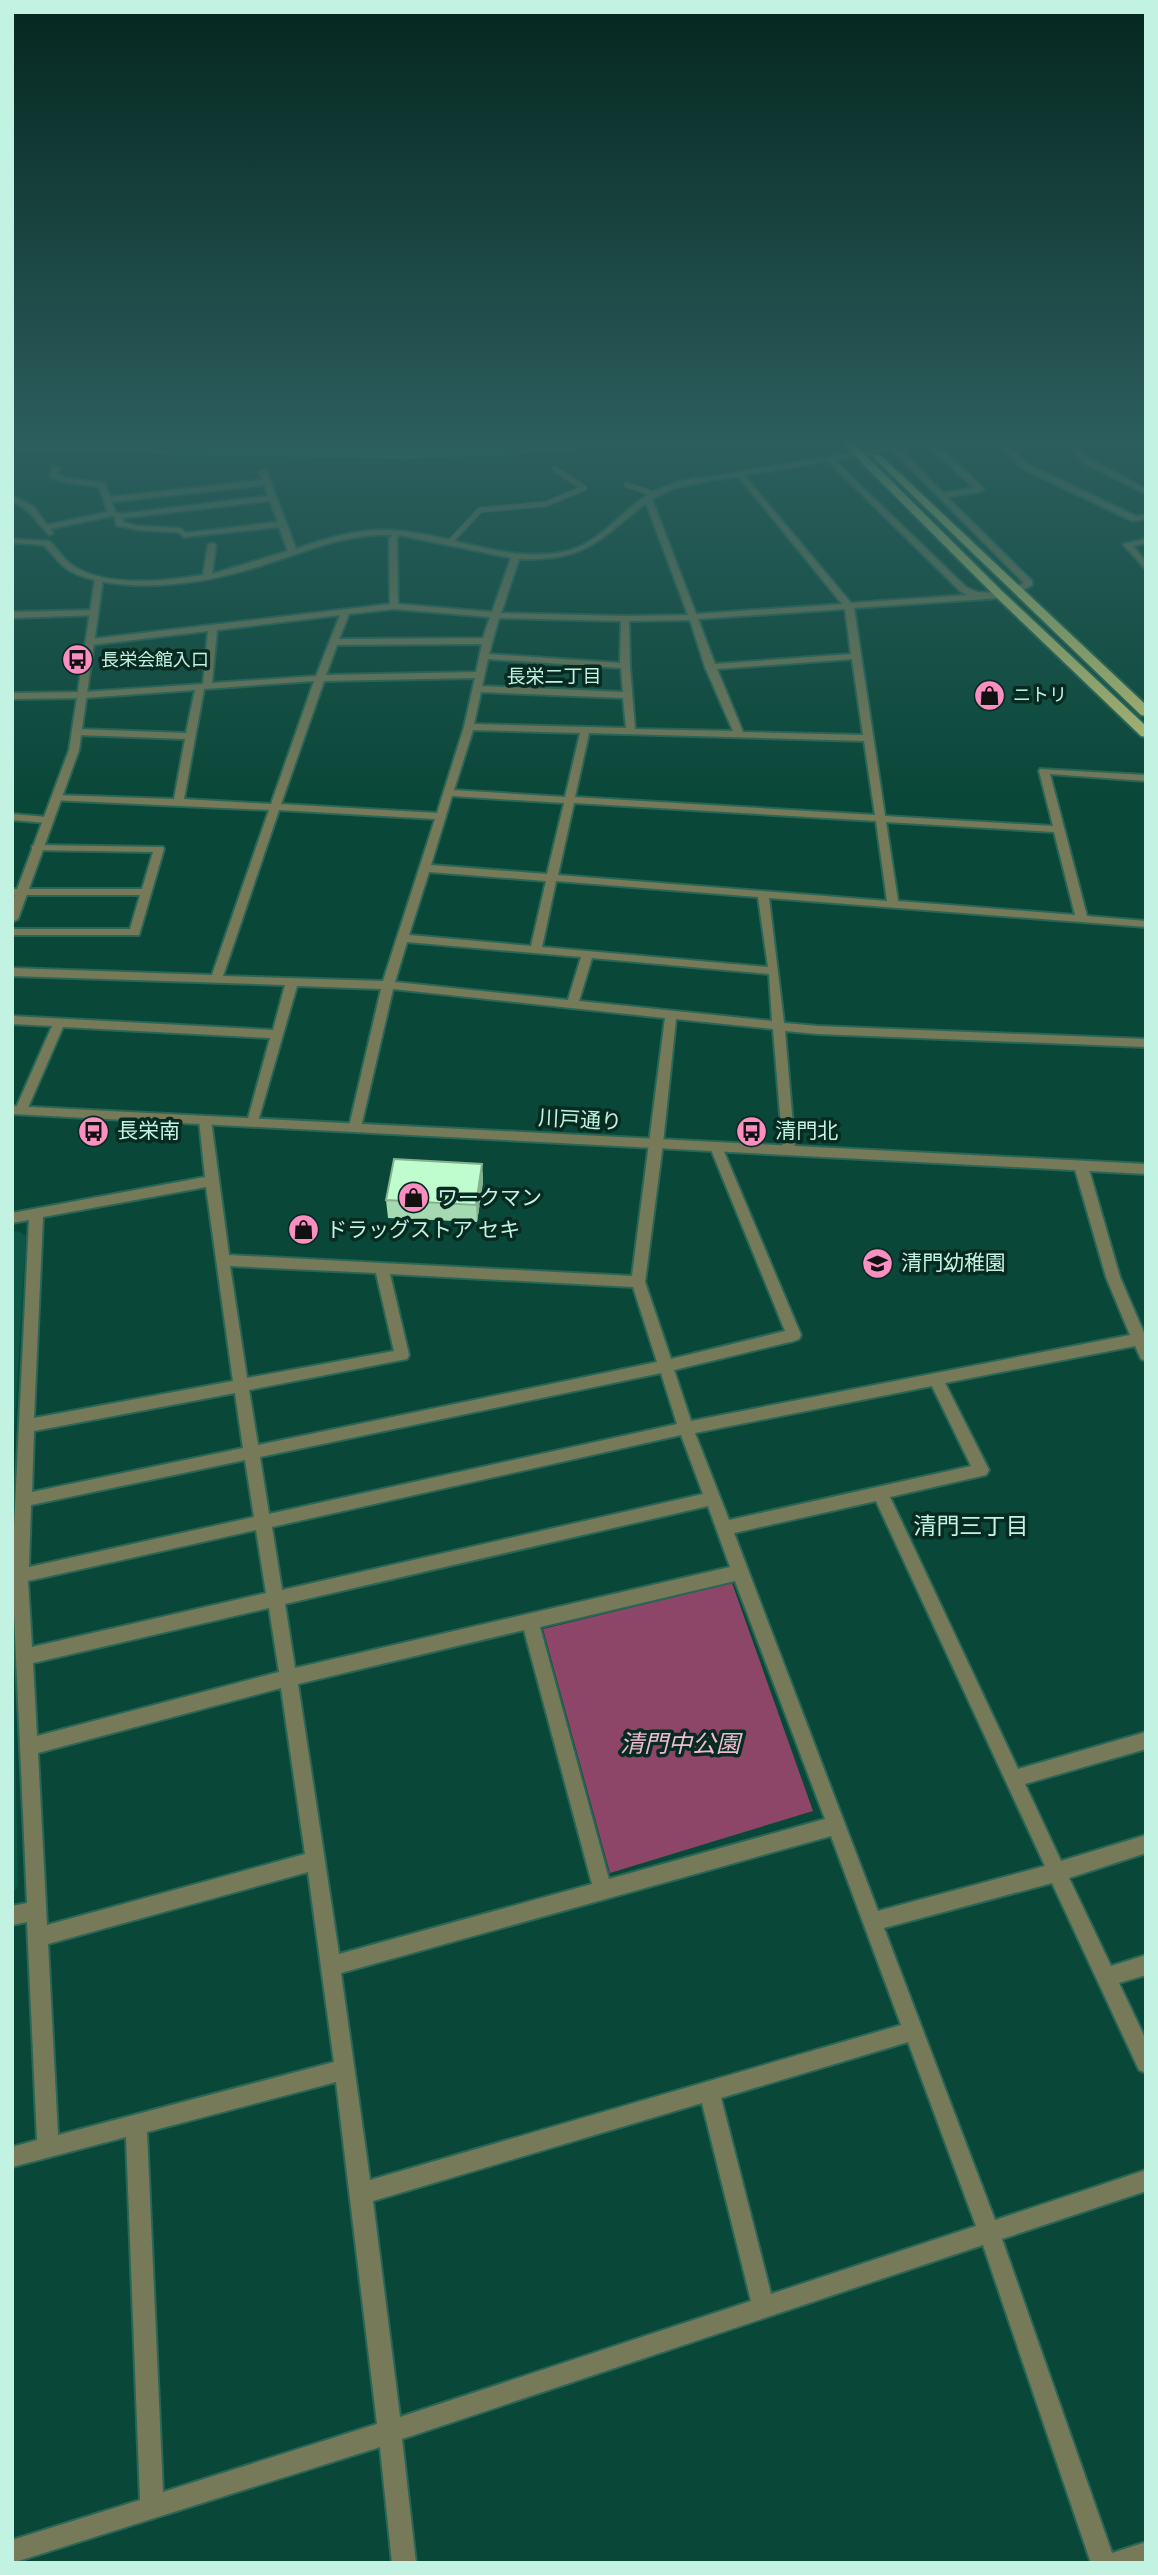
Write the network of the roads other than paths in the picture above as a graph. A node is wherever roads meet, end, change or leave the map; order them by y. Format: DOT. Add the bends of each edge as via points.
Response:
graph roads {
  1 [pos="60,560"];
  2 [pos="210,560"];
  3 [pos="268,560"];
  4 [pos="393,560"];
  5 [pos="514,560"];
  6 [pos="674,560"];
  7 [pos="811,560"];
  8 [pos="934,560"];
  9 [pos="965,560"];
  10 [pos="986,560"];
  11 [pos="1006,560"];
  12 [pos="207,578"];
  13 [pos="99,579"];
  14 [pos="1017,590"];
  15 [pos="1000,595"];
  16 [pos="976,597"];
  17 [pos="394,606"];
  18 [pos="849,607"];
  19 [pos="95,613"];
  20 [pos="345,613"];
  21 [pos="12,615"];
  22 [pos="497,615"];
  23 [pos="694,617"];
  24 [pos="625,620"];
  25 [pos="213,629"];
  26 [pos="487,641"];
  27 [pos="91,642"];
  28 [pos="333,642"];
  29 [pos="484,656"];
  30 [pos="856,656"];
  31 [pos="625,666"];
  32 [pos="710,667"];
  33 [pos="479,675"];
  34 [pos="320,678"];
  35 [pos="203,686"];
  36 [pos="476,689"];
  37 [pos="83,695"];
  38 [pos="627,695"];
  39 [pos="12,696"];
  40 [pos="1146,712"];
  41 [pos="469,727"];
  42 [pos="584,730"];
  43 [pos="631,732"];
  44 [pos="78,733"];
  45 [pos="1146,733"];
  46 [pos="739,734"];
  47 [pos="191,736"];
  48 [pos="869,737"];
  49 [pos="1146,778"];
  50 [pos="447,793"];
  51 [pos="56,798"];
  52 [pos="569,801"];
  53 [pos="178,802"];
  54 [pos="275,807"];
  55 [pos="440,816"];
  56 [pos="12,817"];
  57 [pos="47,820"];
  58 [pos="880,821"];
  59 [pos="1059,829"];
  60 [pos="36,848"];
  61 [pos="425,868"];
  62 [pos="553,876"];
  63 [pos="17,892"];
  64 [pos="146,892"];
  65 [pos="763,893"];
  66 [pos="892,904"];
  67 [pos="12,919"];
  68 [pos="1082,919"];
  69 [pos="1146,925"];
  70 [pos="12,932"];
  71 [pos="404,938"];
  72 [pos="536,948"];
  73 [pos="588,954"];
  74 [pos="774,971"];
  75 [pos="12,972"];
  76 [pos="215,979"];
  77 [pos="292,981"];
  78 [pos="388,985"];
  79 [pos="573,1003"];
  80 [pos="671,1015"];
  81 [pos="12,1020"];
  82 [pos="59,1023"];
  83 [pos="777,1026"];
  84 [pos="277,1034"];
  85 [pos="1146,1043"];
  86 [pos="16,1110"];
  87 [pos="205,1120"];
  88 [pos="253,1122"];
  89 [pos="355,1127"];
  90 [pos="657,1143"];
  91 [pos="716,1147"];
  92 [pos="789,1150"];
  93 [pos="1081,1166"];
  94 [pos="1146,1169"];
  95 [pos="212,1181"];
  96 [pos="36,1214"];
  97 [pos="12,1218"];
  98 [pos="222,1260"];
  99 [pos="382,1270"];
  100 [pos="638,1282"];
  101 [pos="1142,1339"];
  102 [pos="1146,1355"];
  103 [pos="666,1366"];
  104 [pos="936,1379"];
  105 [pos="242,1384"];
  106 [pos="27,1426"];
  107 [pos="686,1427"];
  108 [pos="251,1452"];
  109 [pos="880,1493"];
  110 [pos="713,1498"];
  111 [pos="24,1500"];
  112 [pos="265,1522"];
  113 [pos="724,1528"];
  114 [pos="741,1572"];
  115 [pos="20,1576"];
  116 [pos="276,1600"];
  117 [pos="530,1622"];
  118 [pos="23,1657"];
  119 [pos="288,1678"];
  120 [pos="1146,1740"];
  121 [pos="27,1747"];
  122 [pos="1013,1779"];
  123 [pos="834,1826"];
  124 [pos="1146,1844"];
  125 [pos="316,1860"];
  126 [pos="1056,1872"];
  127 [pos="603,1890"];
  128 [pos="36,1910"];
  129 [pos="12,1916"];
  130 [pos="871,1922"];
  131 [pos="37,1937"];
  132 [pos="1146,1965"];
  133 [pos="331,1966"];
  134 [pos="1106,1978"];
  135 [pos="913,2031"];
  136 [pos="1146,2063"];
  137 [pos="343,2070"];
  138 [pos="709,2090"];
  139 [pos="136,2123"];
  140 [pos="48,2146"];
  141 [pos="12,2157"];
  142 [pos="1146,2180"];
  143 [pos="359,2194"];
  144 [pos="990,2234"];
  145 [pos="764,2308"];
  146 [pos="390,2432"];
  147 [pos="152,2506"];
  148 [pos="12,2552"];
  149 [pos="1146,2554"];
  150 [pos="404,2563"];
  151 [pos="1104,2563"];
  152 [pos="1117,2563"];
  1 -- 13 [label="street"];
  2 -- 12 [label="street"];
  3 -- 12 [label="street"];
  4 -- 17 [label="street"];
  5 -- 22 [label="street"];
  6 -- 23 [label="street"];
  7 -- 18 [label="street"];
  8 -- 16 [label="street"];
  9 -- 15 [label="highway"];
  10 -- 14 [label="highway"];
  11 -- 14 [label="street" via="1029,583"];
  12 -- 13 [label="street" via="161,583"];
  13 -- 19 [label="street"];
  14 -- 40 [label="highway"];
  15 -- 16 [label="street"];
  15 -- 45 [label="highway"];
  16 -- 18 [label="street"];
  17 -- 20 [label="street"];
  17 -- 22 [label="street"];
  18 -- 23 [label="street"];
  18 -- 30 [label="street"];
  19 -- 21 [label="street"];
  19 -- 27 [label="street"];
  20 -- 25 [label="street"];
  20 -- 28 [label="street"];
  22 -- 24 [label="street"];
  22 -- 26 [label="street"];
  23 -- 24 [label="street"];
  23 -- 32 [label="street"];
  24 -- 31 [label="street"];
  25 -- 27 [label="street"];
  25 -- 35 [label="street"];
  26 -- 28 [label="street"];
  26 -- 29 [label="street"];
  27 -- 37 [label="street"];
  28 -- 34 [label="street"];
  29 -- 31 [label="street"];
  29 -- 33 [label="street"];
  30 -- 32 [label="street"];
  30 -- 48 [label="street"];
  31 -- 38 [label="street"];
  32 -- 46 [label="street"];
  33 -- 34 [label="street"];
  33 -- 36 [label="street"];
  34 -- 35 [label="street"];
  34 -- 54 [label="street"];
  35 -- 37 [label="street"];
  35 -- 47 [label="street"];
  36 -- 38 [label="street"];
  36 -- 41 [label="street"];
  37 -- 39 [label="street"];
  37 -- 44 [label="street"];
  38 -- 43 [label="street"];
  41 -- 42 [label="street"];
  41 -- 50 [label="street"];
  42 -- 43 [label="street"];
  42 -- 52 [label="street"];
  43 -- 46 [label="street"];
  44 -- 47 [label="street"];
  44 -- 51 [label="street"];
  46 -- 48 [label="street"];
  47 -- 53 [label="street"];
  48 -- 58 [label="street"];
  49 -- 59 [label="street" via="1044,771"];
  50 -- 52 [label="street"];
  50 -- 55 [label="street"];
  51 -- 53 [label="street"];
  51 -- 57 [label="street"];
  52 -- 58 [label="street"];
  52 -- 62 [label="street"];
  53 -- 54 [label="street"];
  54 -- 55 [label="street"];
  54 -- 76 [label="street"];
  55 -- 61 [label="street"];
  56 -- 57 [label="street"];
  57 -- 60 [label="street"];
  58 -- 59 [label="street"];
  58 -- 66 [label="street"];
  59 -- 68 [label="street"];
  60 -- 63 [label="street"];
  60 -- 64 [label="street" via="159,849"];
  61 -- 62 [label="street"];
  61 -- 71 [label="street"];
  62 -- 65 [label="street"];
  62 -- 72 [label="street"];
  63 -- 64 [label="street"];
  63 -- 67 [label="street"];
  64 -- 70 [label="street" via="135,933"];
  65 -- 66 [label="street"];
  65 -- 74 [label="street"];
  66 -- 68 [label="street"];
  68 -- 69 [label="street"];
  71 -- 72 [label="street"];
  71 -- 78 [label="street"];
  72 -- 73 [label="street"];
  73 -- 74 [label="street"];
  73 -- 79 [label="street"];
  74 -- 83 [label="street"];
  75 -- 76 [label="street"];
  76 -- 77 [label="street"];
  77 -- 78 [label="street"];
  77 -- 84 [label="street"];
  78 -- 79 [label="street"];
  78 -- 89 [label="street"];
  79 -- 80 [label="street"];
  80 -- 83 [label="street"];
  80 -- 90 [label="street"];
  81 -- 82 [label="street"];
  82 -- 84 [label="street"];
  82 -- 86 [label="street"];
  83 -- 85 [label="street"];
  83 -- 92 [label="street"];
  84 -- 88 [label="street"];
  86 -- 87 [label="street, 川戸通り"];
  87 -- 88 [label="street, 川戸通り"];
  87 -- 95 [label="street"];
  88 -- 89 [label="street, 川戸通り"];
  89 -- 90 [label="street, 川戸通り"];
  90 -- 91 [label="street, 川戸通り"];
  90 -- 100 [label="street"];
  91 -- 92 [label="street, 川戸通り"];
  91 -- 103 [label="street" via="794,1335"];
  92 -- 93 [label="street, 川戸通り"];
  93 -- 94 [label="street, 川戸通り"];
  93 -- 101 [label="street" via="1113,1277"];
  95 -- 96 [label="street"];
  95 -- 98 [label="street"];
  96 -- 97 [label="street"];
  96 -- 106 [label="street"];
  98 -- 99 [label="street"];
  98 -- 105 [label="street"];
  99 -- 100 [label="street"];
  99 -- 105 [label="street" via="402,1355"];
  100 -- 103 [label="street"];
  101 -- 102 [label="street"];
  101 -- 104 [label="street"];
  103 -- 107 [label="street"];
  103 -- 108 [label="street"];
  104 -- 107 [label="street"];
  104 -- 109 [label="street" via="981,1471"];
  105 -- 106 [label="street"];
  105 -- 108 [label="street"];
  106 -- 111 [label="street"];
  107 -- 110 [label="street"];
  107 -- 112 [label="street"];
  108 -- 111 [label="street"];
  108 -- 112 [label="street"];
  109 -- 113 [label="street"];
  109 -- 122 [label="street"];
  110 -- 113 [label="street"];
  110 -- 116 [label="street"];
  111 -- 115 [label="street"];
  112 -- 115 [label="street"];
  112 -- 116 [label="street"];
  113 -- 114 [label="street"];
  114 -- 117 [label="street"];
  114 -- 123 [label="street"];
  115 -- 118 [label="street"];
  116 -- 118 [label="street"];
  116 -- 119 [label="street"];
  117 -- 119 [label="street"];
  117 -- 127 [label="street"];
  118 -- 121 [label="street"];
  119 -- 121 [label="street"];
  119 -- 125 [label="street"];
  120 -- 122 [label="street"];
  121 -- 128 [label="street"];
  122 -- 126 [label="street"];
  123 -- 127 [label="street"];
  123 -- 130 [label="street"];
  124 -- 126 [label="street"];
  125 -- 131 [label="street"];
  125 -- 133 [label="street"];
  126 -- 130 [label="street"];
  126 -- 134 [label="street"];
  127 -- 133 [label="street"];
  128 -- 129 [label="street"];
  128 -- 131 [label="street"];
  130 -- 135 [label="street"];
  131 -- 140 [label="street"];
  132 -- 134 [label="street"];
  133 -- 137 [label="street"];
  134 -- 136 [label="street"];
  135 -- 138 [label="street"];
  135 -- 144 [label="street"];
  137 -- 139 [label="street"];
  137 -- 143 [label="street"];
  138 -- 143 [label="street"];
  138 -- 145 [label="street"];
  139 -- 140 [label="street"];
  139 -- 147 [label="street"];
  140 -- 141 [label="street"];
  142 -- 144 [label="street"];
  143 -- 146 [label="street"];
  144 -- 145 [label="street"];
  144 -- 151 [label="street"];
  145 -- 146 [label="street"];
  146 -- 147 [label="street"];
  146 -- 150 [label="street"];
  147 -- 148 [label="street"];
  149 -- 152 [label="street"];
}
